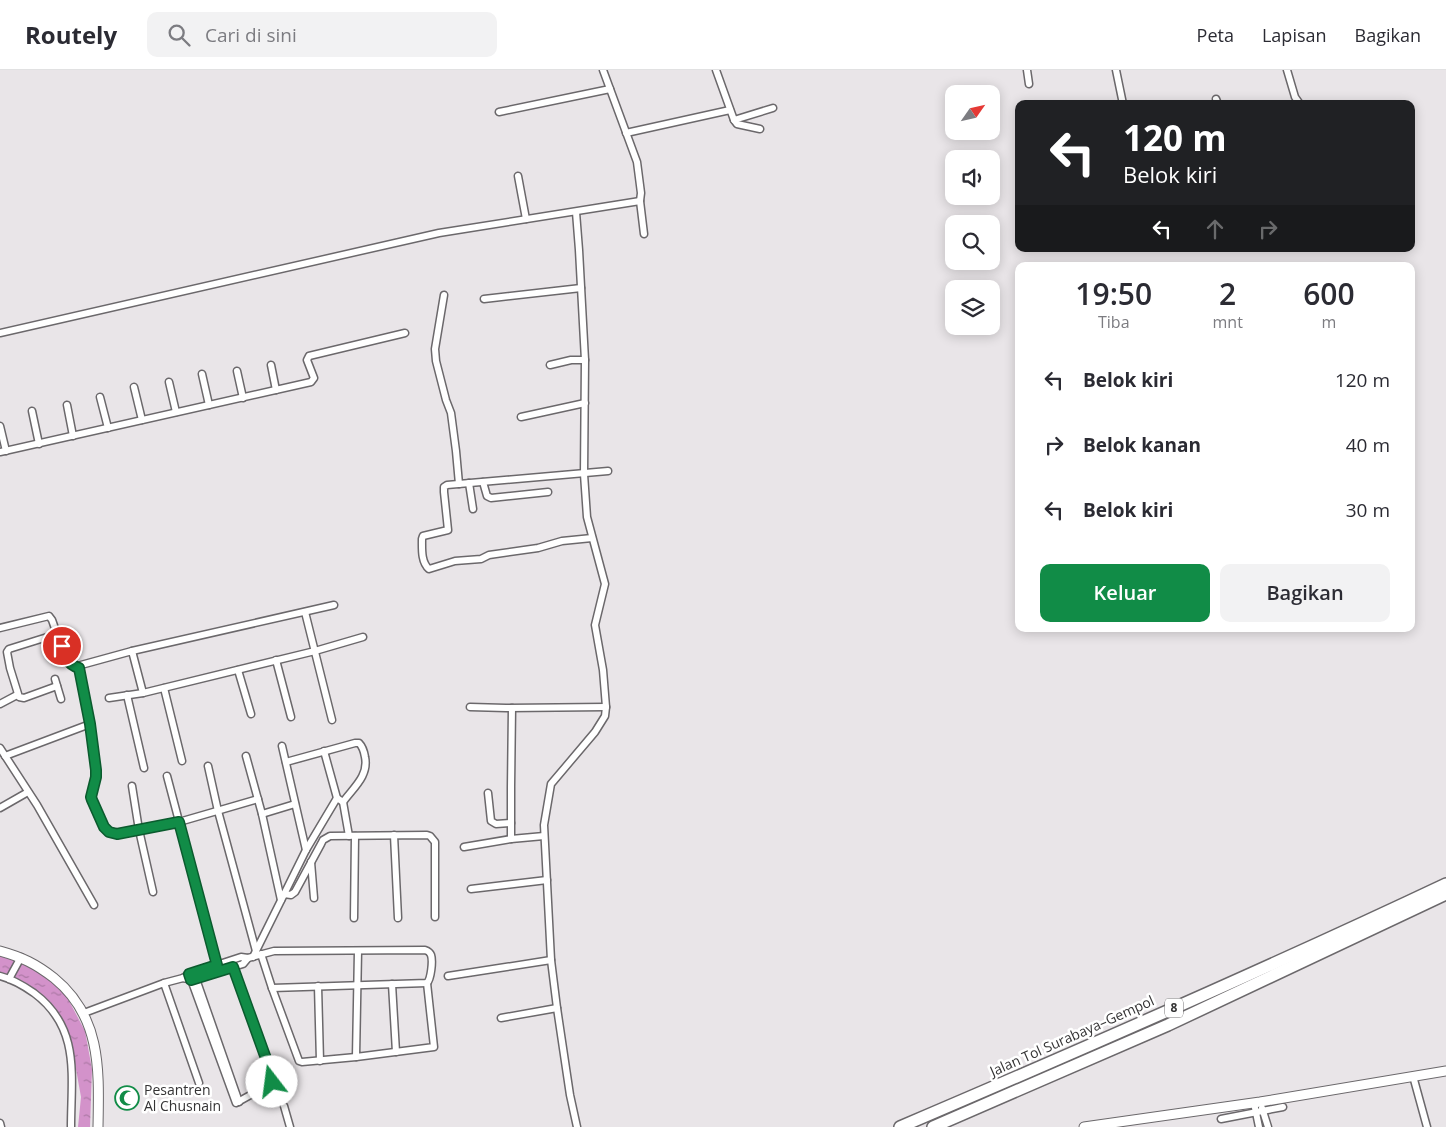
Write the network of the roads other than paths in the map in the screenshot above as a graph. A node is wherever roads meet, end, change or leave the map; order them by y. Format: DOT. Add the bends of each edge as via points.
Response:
graph roads {
  1 [pos="603,70"];
  2 [pos="716,70"];
  3 [pos="1027,70"];
  4 [pos="1116,70"];
  5 [pos="1287,70"];
  6 [pos="1029,84"];
  7 [pos="610,89"];
  8 [pos="1122,100"];
  9 [pos="1298,100"];
  10 [pos="773,108"];
  11 [pos="730,110"];
  12 [pos="499,112"];
  13 [pos="734,120"];
  14 [pos="760,129"];
  15 [pos="626,133"];
  16 [pos="518,176"];
  17 [pos="640,201"];
  18 [pos="576,212"];
  19 [pos="526,219"];
  20 [pos="644,234"];
  21 [pos="581,288"];
  22 [pos="444,295"];
  23 [pos="484,299"];
  24 [pos="0,333"];
  25 [pos="406,333"];
  26 [pos="585,360"];
  27 [pos="271,365"];
  28 [pos="550,365"];
  29 [pos="238,371"];
  30 [pos="202,374"];
  31 [pos="169,382"];
  32 [pos="134,387"];
  33 [pos="276,390"];
  34 [pos="100,397"];
  35 [pos="243,398"];
  36 [pos="585,403"];
  37 [pos="67,405"];
  38 [pos="209,405"];
  39 [pos="32,411"];
  40 [pos="176,412"];
  41 [pos="521,416"];
  42 [pos="142,420"];
  43 [pos="0,426"];
  44 [pos="108,428"];
  45 [pos="73,436"];
  46 [pos="39,444"];
  47 [pos="3,452"];
  48 [pos="608,471"];
  49 [pos="584,474"];
  50 [pos="483,482"];
  51 [pos="469,483"];
  52 [pos="459,484"];
  53 [pos="548,492"];
  54 [pos="472,509"];
  55 [pos="592,538"];
  56 [pos="334,605"];
  57 [pos="305,612"];
  58 [pos="0,628"];
  59 [pos="57,634"];
  60 [pos="364,637"];
  61 [pos="132,651"];
  62 [pos="314,651"];
  63 [pos="276,660"];
  64 [pos="79,668"];
  65 [pos="238,670"];
  66 [pos="55,679"];
  67 [pos="57,686"];
  68 [pos="164,688"];
  69 [pos="143,693"];
  70 [pos="18,695"];
  71 [pos="127,696"];
  72 [pos="109,698"];
  73 [pos="61,699"];
  74 [pos="0,704"];
  75 [pos="470,706"];
  76 [pos="606,707"];
  77 [pos="512,708"];
  78 [pos="251,714"];
  79 [pos="291,717"];
  80 [pos="332,720"];
  81 [pos="90,724"];
  82 [pos="282,746"];
  83 [pos="0,748"];
  84 [pos="324,751"];
  85 [pos="5,756"];
  86 [pos="246,756"];
  87 [pos="182,761"];
  88 [pos="286,762"];
  89 [pos="208,766"];
  90 [pos="144,768"];
  91 [pos="167,776"];
  92 [pos="132,786"];
  93 [pos="28,792"];
  94 [pos="488,793"];
  95 [pos="258,799"];
  96 [pos="340,800"];
  97 [pos="295,804"];
  98 [pos="0,808"];
  99 [pos="218,811"];
  100 [pos="262,814"];
  101 [pos="179,822"];
  102 [pos="511,823"];
  103 [pos="139,830"];
  104 [pos="394,835"];
  105 [pos="352,836"];
  106 [pos="544,836"];
  107 [pos="511,839"];
  108 [pos="464,847"];
  109 [pos="306,850"];
  110 [pos="311,861"];
  111 [pos="547,880"];
  112 [pos="1446,884"];
  113 [pos="471,889"];
  114 [pos="153,892"];
  115 [pos="1446,894"];
  116 [pos="282,897"];
  117 [pos="314,898"];
  118 [pos="94,904"];
  119 [pos="435,917"];
  120 [pos="354,918"];
  121 [pos="398,918"];
  122 [pos="0,951"];
  123 [pos="358,951"];
  124 [pos="255,955"];
  125 [pos="20,959"];
  126 [pos="552,960"];
  127 [pos="217,965"];
  128 [pos="233,967"];
  129 [pos="0,976"];
  130 [pos="190,976"];
  131 [pos="448,976"];
  132 [pos="10,978"];
  133 [pos="164,983"];
  134 [pos="427,983"];
  135 [pos="392,984"];
  136 [pos="357,985"];
  137 [pos="318,986"];
  138 [pos="272,988"];
  139 [pos="557,1008"];
  140 [pos="84,1013"];
  141 [pos="501,1018"];
  142 [pos="396,1052"];
  143 [pos="356,1057"];
  144 [pos="320,1061"];
  145 [pos="1446,1071"];
  146 [pos="1413,1076"];
  147 [pos="199,1083"];
  148 [pos="284,1106"];
  149 [pos="1258,1107"];
  150 [pos="1283,1107"];
  151 [pos="1221,1119"];
  152 [pos="0,1123"];
  153 [pos="2,1127"];
  154 [pos="71,1127"];
  155 [pos="98,1127"];
  156 [pos="290,1127"];
  157 [pos="576,1127"];
  158 [pos="900,1127"];
  159 [pos="933,1127"];
  160 [pos="1084,1127"];
  161 [pos="1258,1127"];
  162 [pos="1268,1127"];
  163 [pos="1427,1127"];
  1 -- 7 [label="street"];
  2 -- 11 [label="street"];
  3 -- 6 [label="street"];
  4 -- 8 [label="street"];
  5 -- 9 [label="street"];
  7 -- 12 [label="street"];
  7 -- 15 [label="street"];
  10 -- 13 [label="street"];
  11 -- 13 [label="street"];
  11 -- 15 [label="street"];
  13 -- 14 [label="street"];
  15 -- 17 [label="street" via="637,162"];
  16 -- 19 [label="street"];
  17 -- 18 [label="street"];
  17 -- 20 [label="street"];
  18 -- 19 [label="street"];
  18 -- 21 [label="street"];
  19 -- 24 [label="street" via="428,236"];
  21 -- 23 [label="street"];
  21 -- 26 [label="street"];
  22 -- 52 [label="street" via="435,355 451,413"];
  25 -- 33 [label="street" via="309,356 307,360 314,381"];
  26 -- 28 [label="street"];
  26 -- 36 [label="street"];
  27 -- 33 [label="street"];
  29 -- 35 [label="street"];
  30 -- 38 [label="street"];
  31 -- 40 [label="street"];
  32 -- 42 [label="street"];
  33 -- 35 [label="street"];
  34 -- 44 [label="street"];
  35 -- 38 [label="street"];
  36 -- 41 [label="street"];
  36 -- 49 [label="street"];
  37 -- 45 [label="street"];
  38 -- 40 [label="street"];
  39 -- 46 [label="street"];
  40 -- 42 [label="street"];
  42 -- 44 [label="street"];
  43 -- 47 [label="street"];
  44 -- 45 [label="street"];
  45 -- 46 [label="street"];
  46 -- 47 [label="street"];
  48 -- 49 [label="street"];
  49 -- 50 [label="street"];
  49 -- 55 [label="street"];
  50 -- 51 [label="street"];
  50 -- 53 [label="street" via="487,496 491,498"];
  51 -- 52 [label="street"];
  51 -- 54 [label="street"];
  52 -- 55 [label="street" via="444,487 448,530 423,536 426,568"];
  55 -- 76 [label="street" via="605,584 595,625"];
  56 -- 57 [label="street"];
  57 -- 61 [label="street"];
  57 -- 62 [label="street"];
  58 -- 59 [label="street" via="49,616"];
  59 -- 64 [label="street" via="66,658"];
  59 -- 70 [label="street" via="7,650"];
  60 -- 62 [label="street"];
  61 -- 64 [label="street"];
  61 -- 69 [label="street"];
  62 -- 63 [label="street"];
  62 -- 80 [label="street"];
  63 -- 65 [label="street"];
  63 -- 79 [label="street"];
  64 -- 81 [label="street"];
  65 -- 68 [label="street"];
  65 -- 78 [label="street"];
  66 -- 67 [label="street"];
  67 -- 70 [label="street" via="24,698"];
  67 -- 73 [label="street"];
  68 -- 69 [label="street"];
  68 -- 87 [label="street"];
  69 -- 71 [label="street"];
  70 -- 74 [label="street"];
  71 -- 72 [label="street"];
  71 -- 90 [label="street"];
  75 -- 77 [label="street"];
  76 -- 77 [label="street"];
  76 -- 106 [label="street" via="595,732 551,784"];
  77 -- 102 [label="street"];
  81 -- 85 [label="street"];
  81 -- 103 [label="street" via="96,777 91,797 104,827 117,834"];
  82 -- 88 [label="street"];
  83 -- 85 [label="street"];
  84 -- 88 [label="street"];
  84 -- 96 [label="street"];
  84 -- 96 [label="street" via="355,743 363,747 366,760 364,775"];
  85 -- 93 [label="street"];
  86 -- 95 [label="street"];
  88 -- 97 [label="street"];
  89 -- 99 [label="street"];
  91 -- 101 [label="street"];
  92 -- 103 [label="street"];
  93 -- 98 [label="street"];
  93 -- 118 [label="street"];
  94 -- 102 [label="street" via="490,821"];
  95 -- 99 [label="street"];
  95 -- 100 [label="street"];
  96 -- 105 [label="street"];
  96 -- 109 [label="street"];
  97 -- 100 [label="street"];
  97 -- 109 [label="street"];
  99 -- 101 [label="street"];
  99 -- 124 [label="street"];
  100 -- 116 [label="street"];
  101 -- 103 [label="street"];
  101 -- 127 [label="street"];
  102 -- 107 [label="street"];
  103 -- 114 [label="street"];
  104 -- 105 [label="street"];
  104 -- 119 [label="street" via="427,834 434,842"];
  104 -- 121 [label="street"];
  105 -- 110 [label="street" via="326,838"];
  105 -- 120 [label="street"];
  106 -- 107 [label="street"];
  106 -- 111 [label="street"];
  107 -- 108 [label="street"];
  109 -- 116 [label="street"];
  110 -- 116 [label="street" via="295,892"];
  110 -- 117 [label="street"];
  111 -- 113 [label="street"];
  111 -- 126 [label="street"];
  112 -- 158 [label="highway, Jalan Tol Surabaya–Gempol / 8" via="1075,1052"];
  115 -- 159 [label="highway, Jalan Tol Surabaya–Gempol / 8" via="1168,1025"];
  116 -- 124 [label="street"];
  122 -- 125 [label="street"];
  123 -- 124 [label="street" via="277,951"];
  123 -- 134 [label="street" via="430,952 430,979"];
  123 -- 136 [label="street"];
  124 -- 127 [label="street"];
  124 -- 128 [label="street"];
  124 -- 138 [label="street"];
  125 -- 132 [label="street"];
  125 -- 140 [label="street" via="42,968 60,983"];
  126 -- 131 [label="street"];
  126 -- 139 [label="street"];
  127 -- 130 [label="street"];
  128 -- 130 [label="street"];
  128 -- 130 [label="street" via="274,1080 239,1102"];
  129 -- 132 [label="street"];
  130 -- 133 [label="street"];
  132 -- 154 [label="street" via="52,1008 67,1037 71,1059"];
  133 -- 140 [label="street"];
  133 -- 147 [label="street"];
  134 -- 135 [label="street"];
  134 -- 142 [label="street" via="435,1047"];
  135 -- 136 [label="street"];
  135 -- 142 [label="street"];
  136 -- 137 [label="street"];
  136 -- 143 [label="street"];
  137 -- 138 [label="street"];
  137 -- 144 [label="street"];
  138 -- 144 [label="street" via="298,1058 302,1062"];
  139 -- 141 [label="street"];
  139 -- 157 [label="street"];
  140 -- 155 [label="street" via="96,1054"];
  142 -- 143 [label="street"];
  143 -- 144 [label="street"];
  145 -- 146 [label="street"];
  146 -- 149 [label="street"];
  146 -- 163 [label="street"];
  148 -- 156 [label="street"];
  149 -- 150 [label="street"];
  149 -- 151 [label="street"];
  149 -- 160 [label="street"];
  149 -- 161 [label="street"];
  149 -- 162 [label="street"];
  152 -- 153 [label="street"];
}
